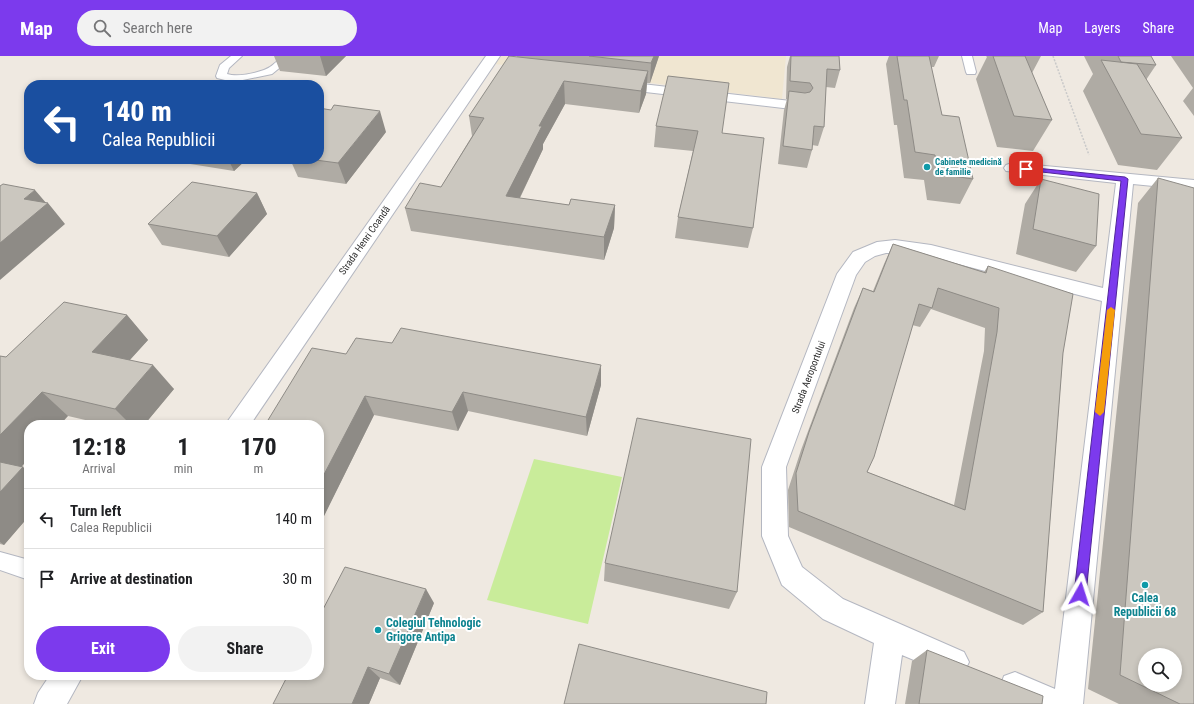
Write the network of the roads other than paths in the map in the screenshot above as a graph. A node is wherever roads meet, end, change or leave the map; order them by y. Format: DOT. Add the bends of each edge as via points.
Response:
graph roads {
  1 [pos="237,56"];
  2 [pos="288,56"];
  3 [pos="967,56"];
  4 [pos="492,65"];
  5 [pos="972,72"];
  6 [pos="602,83"];
  7 [pos="800,106"];
  8 [pos="1012,168"];
  9 [pos="1125,179"];
  10 [pos="1194,185"];
  11 [pos="1112,297"];
  12 [pos="241,420"];
  13 [pos="0,561"];
  14 [pos="24,568"];
  15 [pos="890,635"];
  16 [pos="65,680"];
  17 [pos="49,704"];
  18 [pos="880,704"];
  19 [pos="1054,704"];
  20 [pos="1068,704"];
  1 -- 2 [label="lane" via="224,67 221,76 233,79 268,72"];
  3 -- 5 [label="lane"];
  4 -- 12 [label="street, Strada Henri Coandă"];
  6 -- 7 [label="street"];
  8 -- 9 [label="street"];
  9 -- 10 [label="street"];
  9 -- 11 [label="street"];
  11 -- 15 [label="street, Strada Aeroportului" via="931,251 901,246 878,248 859,256 847,274 774,467 775,536 792,576 833,609"];
  11 -- 20 [label="street"];
  13 -- 14 [label="lane"];
  15 -- 18 [label="street"];
  15 -- 19 [label="street, Strada Aeroportului"];
  16 -- 17 [label="street"];
}
